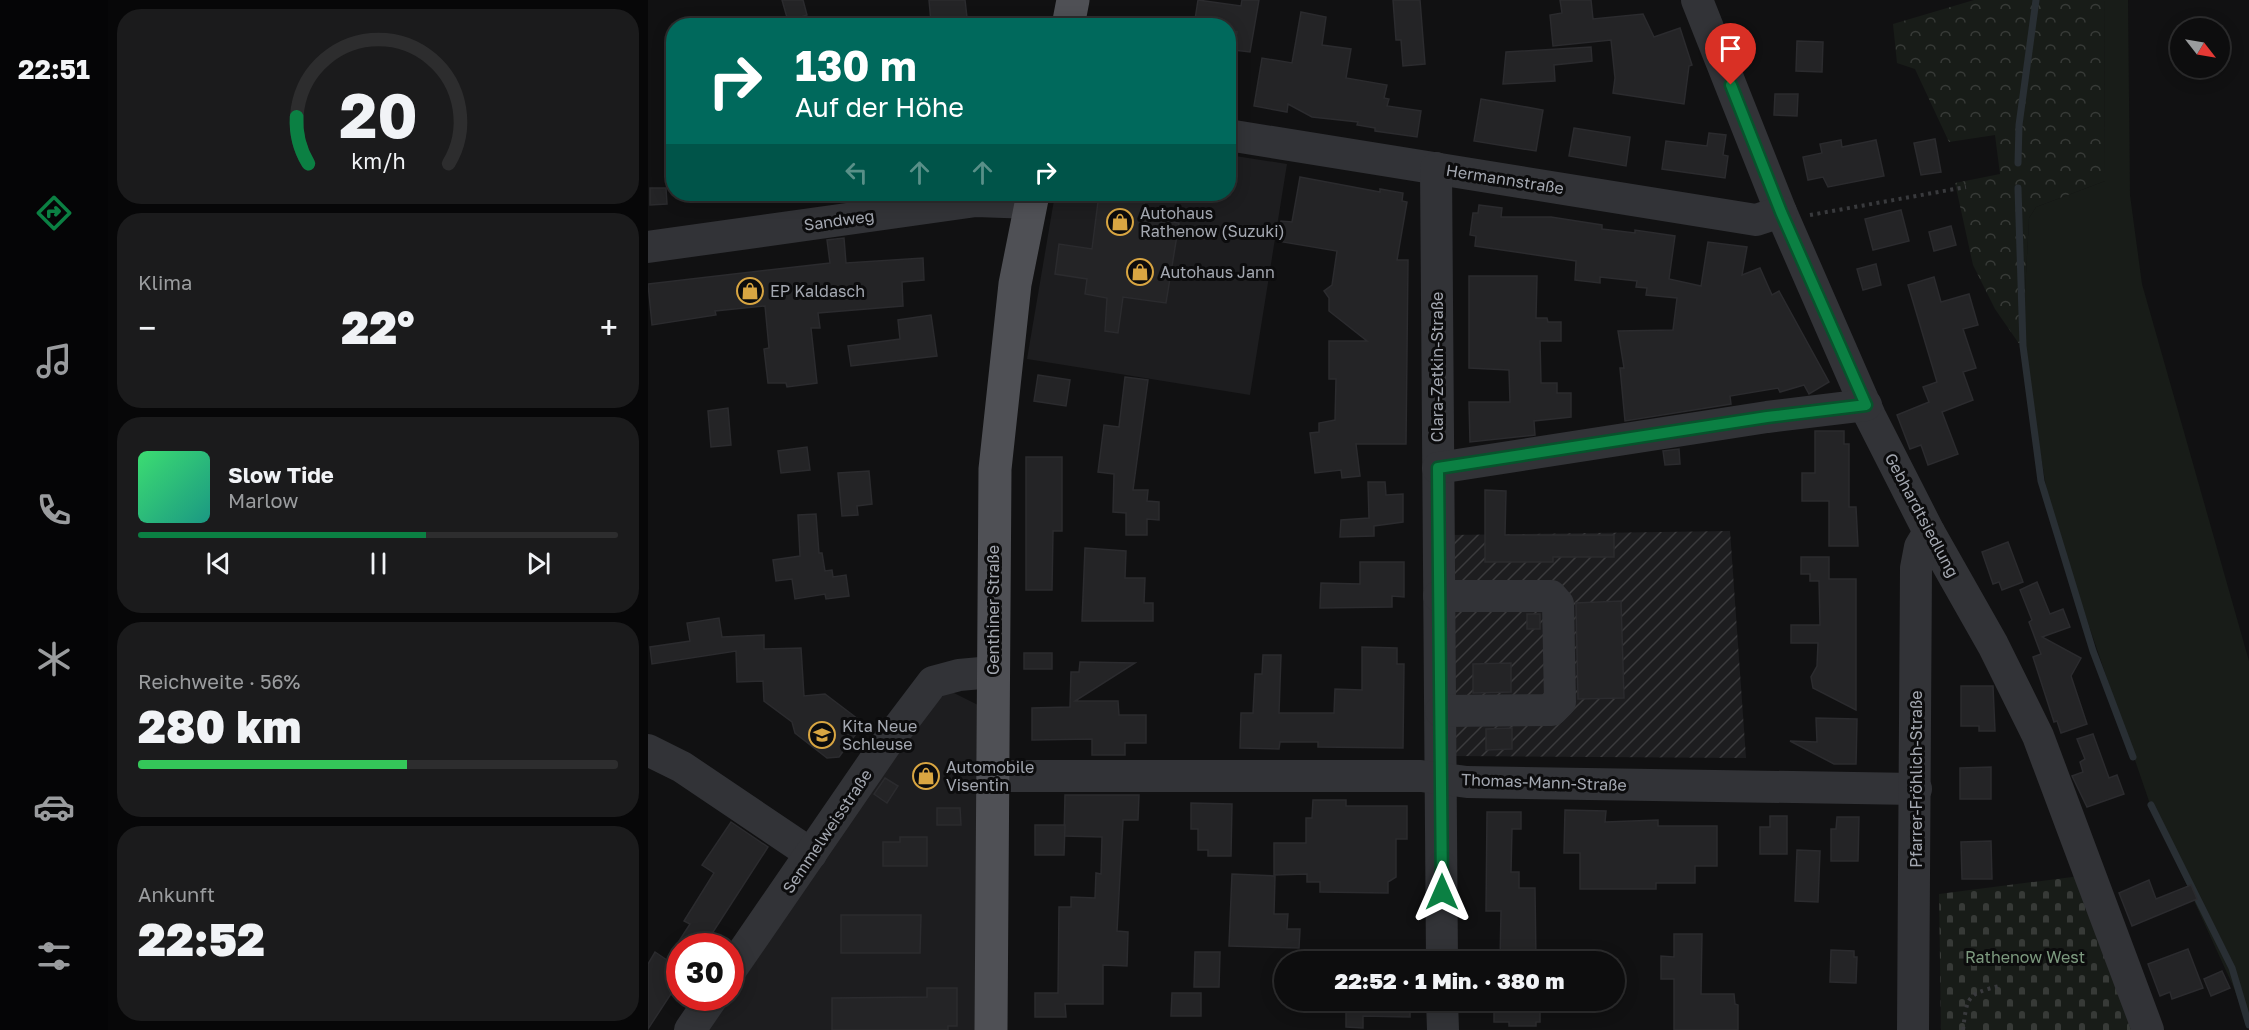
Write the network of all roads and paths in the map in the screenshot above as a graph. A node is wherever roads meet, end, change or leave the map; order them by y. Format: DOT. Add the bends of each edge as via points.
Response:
graph roads {
  1 [pos="1073,0"];
  2 [pos="1697,0"];
  3 [pos="1070,18"];
  4 [pos="1236,136"];
  5 [pos="1436,168"];
  6 [pos="1966,187"];
  7 [pos="976,201"];
  8 [pos="1031,201"];
  9 [pos="1783,216"];
  10 [pos="648,247"];
  11 [pos="1866,405"];
  12 [pos="1438,468"];
  13 [pos="1929,531"];
  14 [pos="1439,596"];
  15 [pos="992,672"];
  16 [pos="1441,711"];
  17 [pos="648,750"];
  18 [pos="993,776"];
  19 [pos="1442,777"];
  20 [pos="1916,789"];
  21 [pos="811,854"];
  22 [pos="744,951"];
  23 [pos="1442,951"];
  24 [pos="1999,986"];
  25 [pos="703,1011"];
  26 [pos="1443,1011"];
  27 [pos="690,1030"];
  28 [pos="991,1030"];
  29 [pos="1443,1030"];
  30 [pos="1913,1030"];
  31 [pos="1963,1030"];
  32 [pos="2148,1030"];
  1 -- 3 [label="main road"];
  2 -- 9 [label="street, Gebhardtsiedlung"];
  4 -- 5 [label="street, Hermannstraße"];
  5 -- 9 [label="street, Hermannstraße" via="1755,220"];
  5 -- 12 [label="street, Clara-Zetkin-Straße"];
  6 -- 9 [label="path"];
  7 -- 10 [label="street, Sandweg"];
  8 -- 15 [label="main road, Genthiner Straße" via="1015,284 998,423"];
  9 -- 11 [label="street, Gebhardtsiedlung"];
  11 -- 12 [label="street"];
  11 -- 13 [label="street, Gebhardtsiedlung"];
  12 -- 14 [label="street, Clara-Zetkin-Straße"];
  13 -- 20 [label="street, Pfarrer-Fröhlich-Straße" via="1920,547 1916,568"];
  13 -- 32 [label="street, Gebhardtsiedlung" via="2038,736"];
  14 -- 16 [label="street, Clara-Zetkin-Straße"];
  14 -- 16 [label="street" via="1551,596 1558,604 1560,691 1560,702 1552,710"];
  15 -- 18 [label="main road, Genthiner Straße"];
  15 -- 21 [label="street, Semmelweisstraße" via="933,682"];
  16 -- 19 [label="street, Clara-Zetkin-Straße"];
  17 -- 21 [label="street" via="682,767"];
  18 -- 19 [label="street, Thomas-Mann-Straße"];
  18 -- 28 [label="main road, Genthiner Straße"];
  19 -- 20 [label="street, Thomas-Mann-Straße" via="1467,782"];
  19 -- 23 [label="street, Clara-Zetkin-Straße"];
  20 -- 30 [label="street, Pfarrer-Fröhlich-Straße"];
  21 -- 22 [label="street, Semmelweisstraße"];
  24 -- 31 [label="path" via="1976,992 1967,1000"];
  25 -- 27 [label="street"];
  26 -- 29 [label="street"];
}
